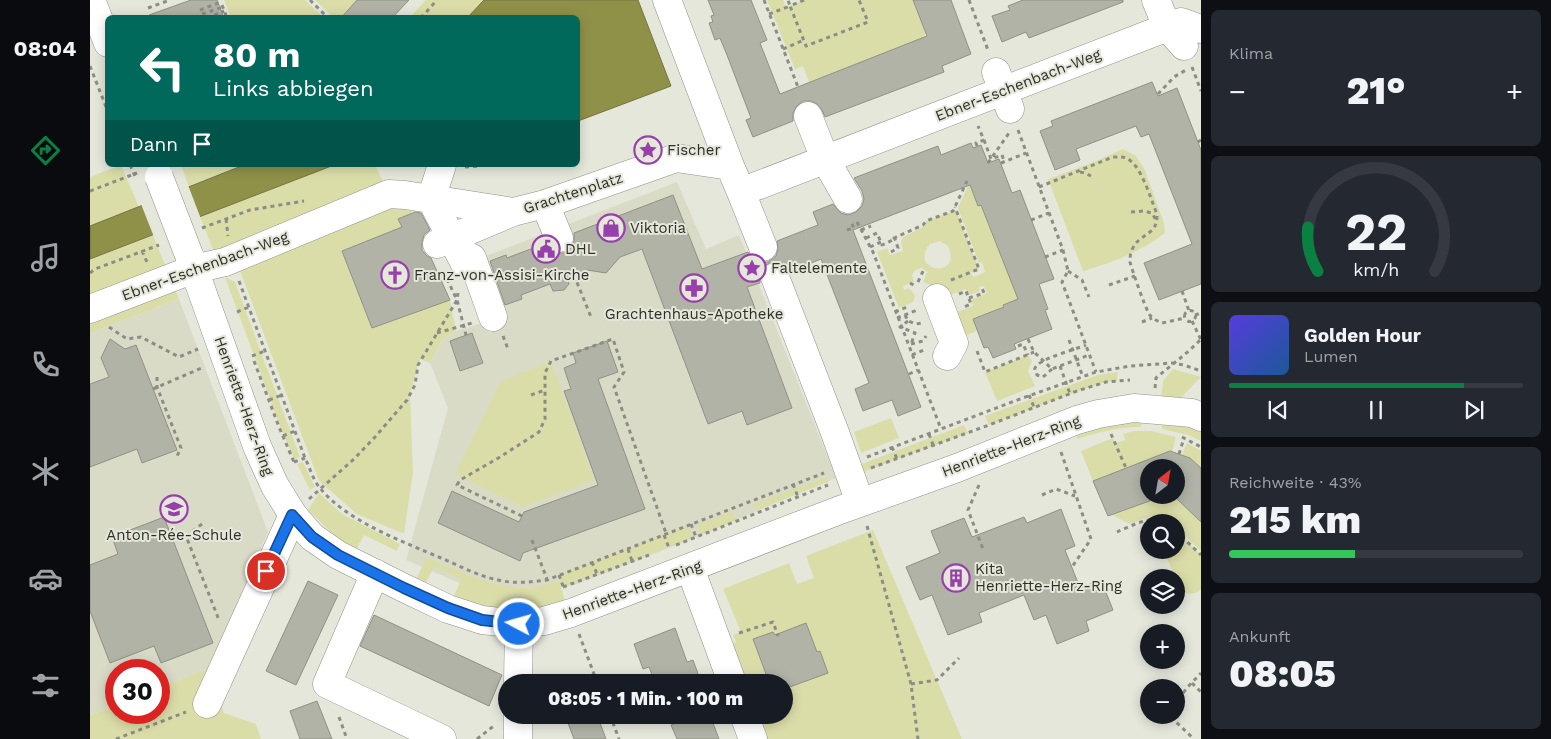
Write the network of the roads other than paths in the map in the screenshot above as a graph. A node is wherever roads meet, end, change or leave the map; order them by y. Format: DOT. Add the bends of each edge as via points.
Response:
graph roads {
  1 [pos="91,0"];
  2 [pos="667,0"];
  3 [pos="1156,0"];
  4 [pos="105,35"];
  5 [pos="1186,42"];
  6 [pos="808,116"];
  7 [pos="830,157"];
  8 [pos="730,166"];
  9 [pos="440,167"];
  10 [pos="156,170"];
  11 [pos="741,192"];
  12 [pos="418,197"];
  13 [pos="545,204"];
  14 [pos="513,212"];
  15 [pos="852,215"];
  16 [pos="559,238"];
  17 [pos="763,247"];
  18 [pos="456,251"];
  19 [pos="183,255"];
  20 [pos="774,277"];
  21 [pos="930,294"];
  22 [pos="97,317"];
  23 [pos="493,317"];
  24 [pos="951,350"];
  25 [pos="1195,418"];
  26 [pos="854,484"];
  27 [pos="292,515"];
  28 [pos="690,568"];
  29 [pos="375,573"];
  30 [pos="519,624"];
  31 [pos="518,674"];
  32 [pos="729,674"];
  33 [pos="207,704"];
  34 [pos="518,724"];
  35 [pos="747,724"];
  36 [pos="442,739"];
  37 [pos="518,739"];
  38 [pos="753,739"];
  1 -- 4 [label="street"];
  2 -- 8 [label="street"];
  3 -- 5 [label="street"];
  5 -- 7 [label="street, Ebner-Eschenbach-Weg" via="1006,99 977,128"];
  6 -- 7 [label="street"];
  7 -- 11 [label="street"];
  7 -- 15 [label="street"];
  8 -- 11 [label="street"];
  8 -- 13 [label="street, Grachtenplatz" via="676,158"];
  9 -- 12 [label="street"];
  10 -- 19 [label="street, Henriette-Herz-Ring, bridge"];
  11 -- 17 [label="street"];
  12 -- 14 [label="street, Grachtenplatz"];
  12 -- 18 [label="street"];
  12 -- 19 [label="street, Ebner-Eschenbach-Weg" via="389,194 225,262"];
  13 -- 14 [label="street, Grachtenplatz"];
  13 -- 16 [label="street"];
  14 -- 18 [label="street"];
  18 -- 23 [label="street" via="472,258"];
  19 -- 22 [label="street, Ebner-Eschenbach-Weg"];
  19 -- 27 [label="street, Henriette-Herz-Ring" via="257,446"];
  20 -- 26 [label="street" via="823,435"];
  21 -- 24 [label="street"];
  25 -- 26 [label="street, Henriette-Herz-Ring" via="1134,408 1098,414 957,468"];
  26 -- 28 [label="street, Henriette-Herz-Ring"];
  27 -- 29 [label="street, Henriette-Herz-Ring" via="312,537 338,555"];
  27 -- 33 [label="street"];
  28 -- 30 [label="street, Henriette-Herz-Ring" via="544,622"];
  28 -- 32 [label="street"];
  29 -- 30 [label="street, Henriette-Herz-Ring" via="448,608 482,620"];
  29 -- 36 [label="street" via="327,684"];
  30 -- 31 [label="street"];
  34 -- 37 [label="street"];
  35 -- 38 [label="street"];
}
